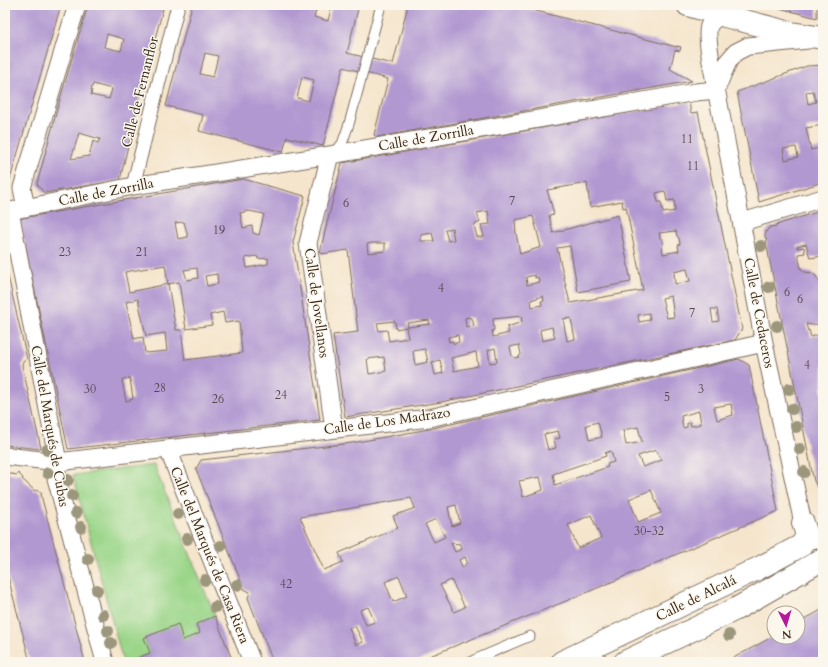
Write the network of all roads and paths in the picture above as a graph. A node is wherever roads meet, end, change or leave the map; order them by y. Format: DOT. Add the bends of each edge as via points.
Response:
graph roads {
  1 [pos="77,5"];
  2 [pos="178,5"];
  3 [pos="381,5"];
  4 [pos="688,5"];
  5 [pos="725,16"];
  6 [pos="823,38"];
  7 [pos="716,90"];
  8 [pos="330,155"];
  9 [pos="133,186"];
  10 [pos="823,198"];
  11 [pos="26,208"];
  12 [pos="7,211"];
  13 [pos="742,226"];
  14 [pos="764,343"];
  15 [pos="334,429"];
  16 [pos="168,449"];
  17 [pos="5,456"];
  18 [pos="58,462"];
  19 [pos="811,546"];
  20 [pos="530,636"];
  21 [pos="105,662"];
  22 [pos="252,662"];
  23 [pos="472,662"];
  24 [pos="562,662"];
  25 [pos="625,662"];
  1 -- 11 [label="street" via="22,188"];
  2 -- 9 [label="street, Calle de Fernanflor"];
  3 -- 8 [label="lane" via="349,124 342,144"];
  4 -- 5 [label="street"];
  5 -- 6 [label="street" via="791,33"];
  5 -- 7 [label="street, Calle de Cedaceros" via="713,20 709,26"];
  6 -- 7 [label="street" via="748,46 736,52 729,60"];
  7 -- 8 [label="street, Calle de Zorrilla"];
  7 -- 13 [label="street, Calle de Cedaceros"];
  8 -- 9 [label="street, Calle de Zorrilla"];
  8 -- 15 [label="street, Calle de Jovellanos" via="308,243"];
  9 -- 11 [label="street, Calle de Zorrilla"];
  10 -- 13 [label="street" via="749,220"];
  11 -- 12 [label="street, Calle de Zorrilla"];
  12 -- 18 [label="street, Calle del Marqués de Cubas"];
  13 -- 14 [label="street, Calle de Cedaceros"];
  14 -- 15 [label="street, Calle de Los Madrazo" via="428,418"];
  14 -- 19 [label="street, Calle de Cedaceros"];
  15 -- 16 [label="street, Calle de Los Madrazo"];
  16 -- 18 [label="street, Calle de Los Madrazo"];
  16 -- 22 [label="street, Calle del Marqués de Casa Riera"];
  17 -- 18 [label="street, Calle de Los Madrazo"];
  18 -- 21 [label="street, Calle del Marqués de Cubas" via="56,478"];
  19 -- 24 [label="street, Calle de Alcalá" via="760,567"];
  19 -- 25 [label="street, Calle de Alcalá" via="736,609"];
  20 -- 23 [label="lane"];
}
